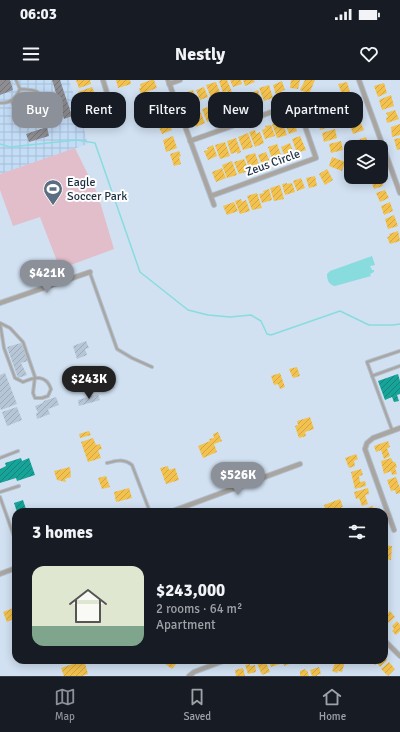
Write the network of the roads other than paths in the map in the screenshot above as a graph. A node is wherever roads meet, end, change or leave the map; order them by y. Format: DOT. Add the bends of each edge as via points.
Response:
graph roads {
  1 [pos="16,80"];
  2 [pos="103,80"];
  3 [pos="180,80"];
  4 [pos="359,80"];
  5 [pos="168,82"];
  6 [pos="20,89"];
  7 [pos="107,92"];
  8 [pos="11,101"];
  9 [pos="0,103"];
  10 [pos="190,141"];
  11 [pos="400,193"];
  12 [pos="211,196"];
  13 [pos="214,205"];
  14 [pos="90,272"];
  15 [pos="0,303"];
  16 [pos="0,323"];
  17 [pos="400,350"];
  18 [pos="400,366"];
  19 [pos="152,367"];
  20 [pos="372,376"];
  21 [pos="35,377"];
  22 [pos="400,428"];
  23 [pos="392,431"];
  24 [pos="18,450"];
  25 [pos="0,458"];
  26 [pos="108,463"];
  27 [pos="300,464"];
  28 [pos="19,486"];
  29 [pos="0,492"];
  30 [pos="0,497"];
  31 [pos="148,508"];
  32 [pos="181,508"];
  33 [pos="386,508"];
  34 [pos="388,513"];
  35 [pos="394,530"];
  36 [pos="12,531"];
  37 [pos="12,570"];
  38 [pos="0,574"];
  39 [pos="388,644"];
  40 [pos="400,656"];
  41 [pos="215,664"];
  42 [pos="189,676"];
  1 -- 6 [label="lane"];
  2 -- 7 [label="street"];
  3 -- 5 [label="street"];
  4 -- 11 [label="street"];
  5 -- 10 [label="street"];
  6 -- 8 [label="lane"];
  6 -- 8 [label="lane" via="38,91 42,95 45,105 42,114 32,117 19,114"];
  8 -- 9 [label="lane"];
  10 -- 12 [label="street"];
  10 -- 12 [label="street, Zeus Circle" via="297,103 316,158"];
  12 -- 13 [label="street"];
  14 -- 15 [label="street"];
  14 -- 19 [label="lane" via="117,349"];
  16 -- 21 [label="lane" via="10,328 23,342"];
  16 -- 21 [label="lane" via="4,348 15,378 23,382"];
  17 -- 20 [label="lane" via="367,362"];
  18 -- 20 [label="lane"];
  20 -- 23 [label="lane"];
  21 -- 21 [label="lane" via="50,385 48,396 35,398"];
  22 -- 23 [label="street"];
  23 -- 33 [label="street" via="373,438 365,449"];
  24 -- 25 [label="lane"];
  26 -- 31 [label="lane" via="120,460 132,465"];
  27 -- 32 [label="street"];
  28 -- 29 [label="lane"];
  30 -- 36 [label="lane"];
  34 -- 35 [label="street"];
  37 -- 38 [label="street"];
  39 -- 40 [label="street"];
  41 -- 42 [label="street"];
}
